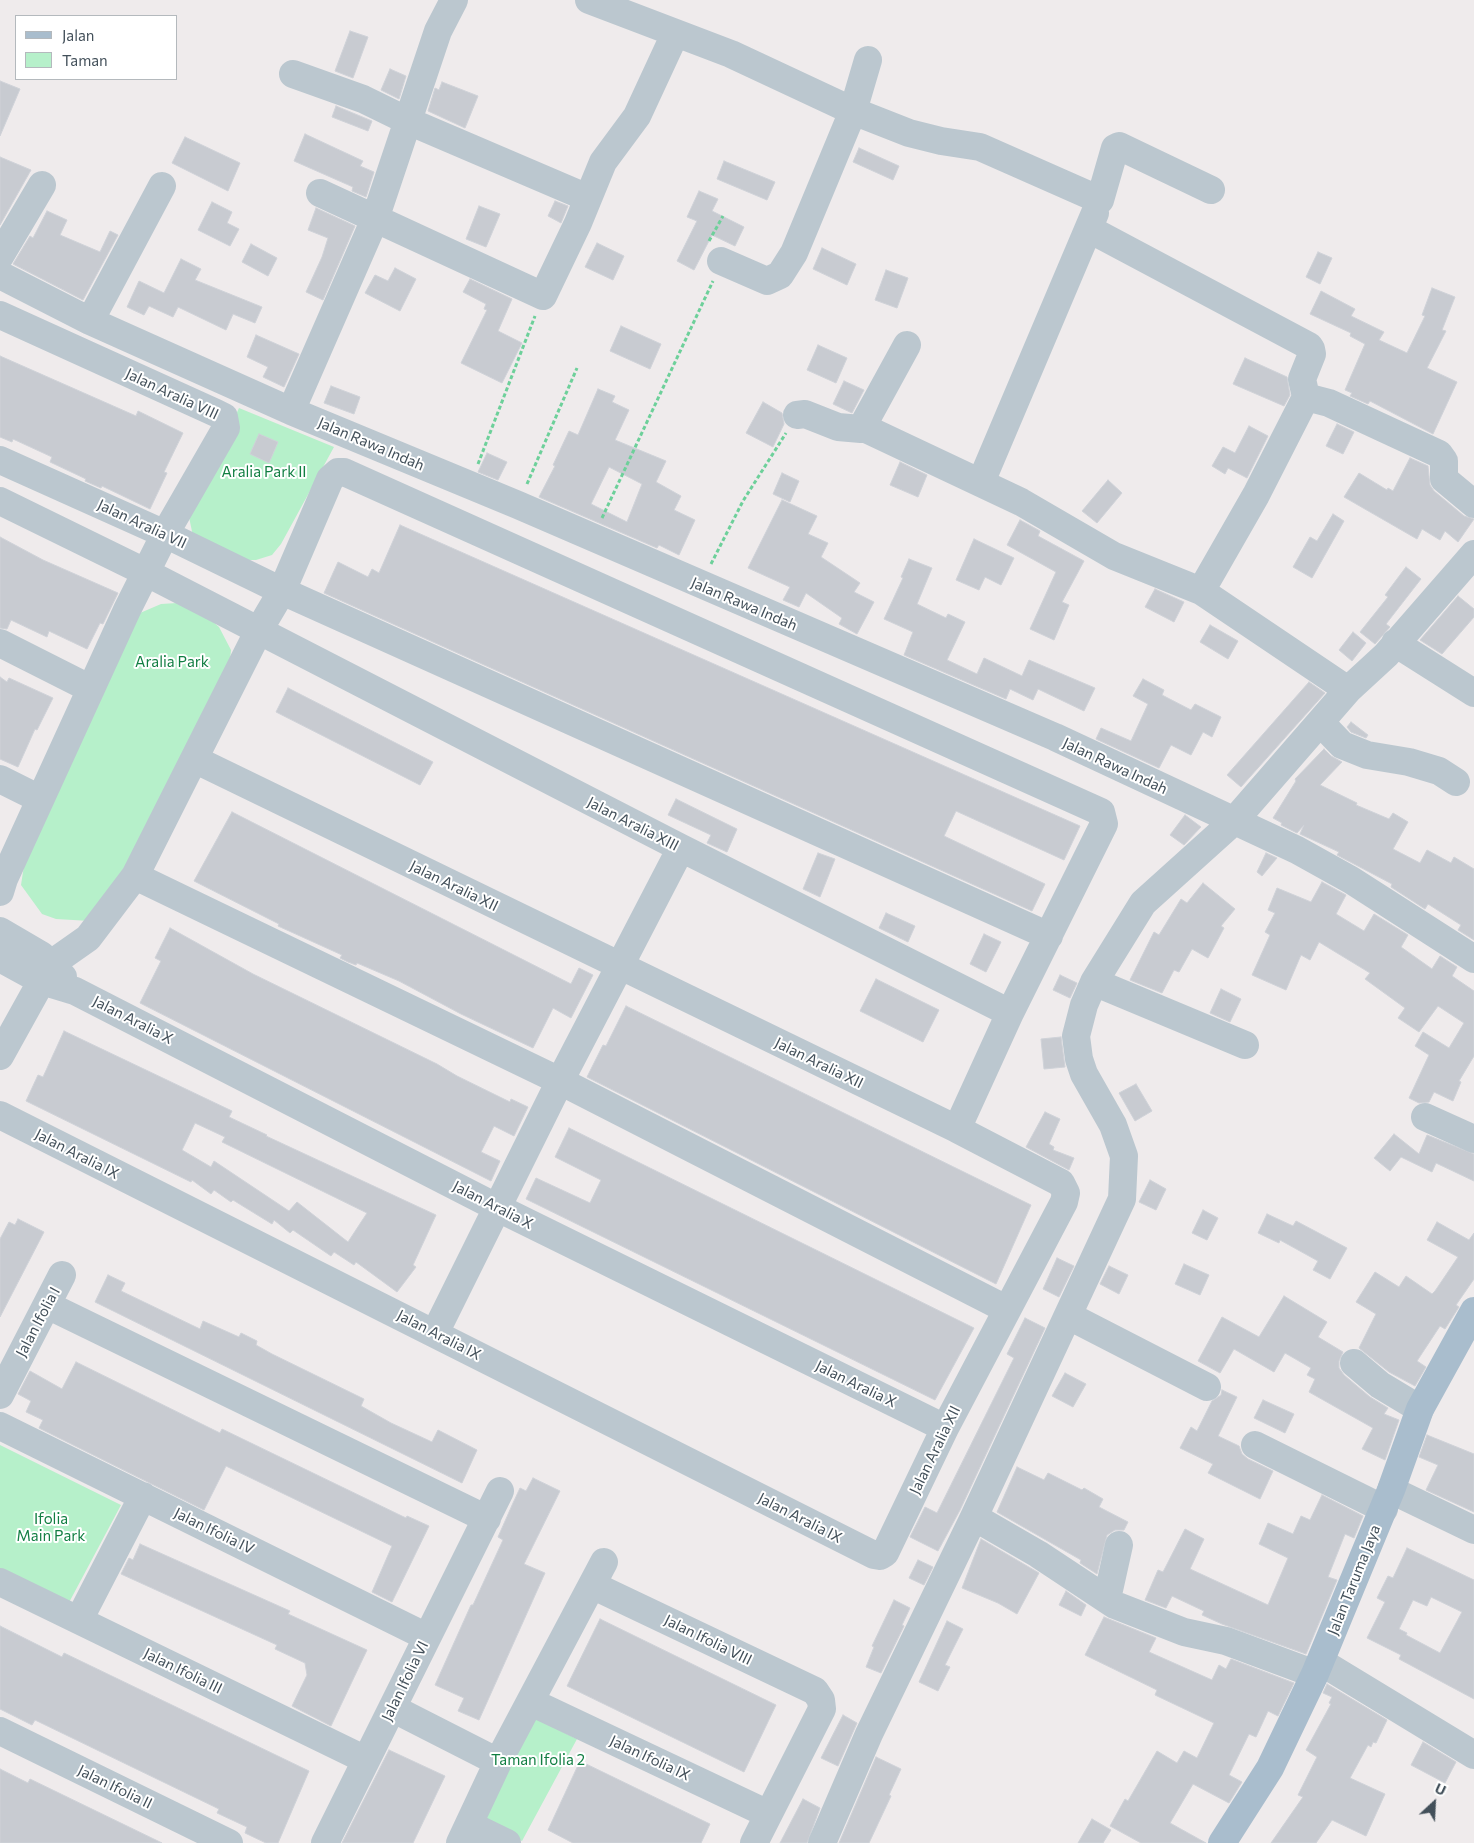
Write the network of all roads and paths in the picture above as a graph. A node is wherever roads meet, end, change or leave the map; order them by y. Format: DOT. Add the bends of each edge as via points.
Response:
graph roads {
  1 [pos="454,0"];
  2 [pos="588,0"];
  3 [pos="676,34"];
  4 [pos="868,60"];
  5 [pos="293,74"];
  6 [pos="853,110"];
  7 [pos="408,121"];
  8 [pos="42,185"];
  9 [pos="162,186"];
  10 [pos="1212,190"];
  11 [pos="320,193"];
  12 [pos="588,198"];
  13 [pos="1100,200"];
  14 [pos="723,216"];
  15 [pos="375,220"];
  16 [pos="1089,229"];
  17 [pos="0,256"];
  18 [pos="722,262"];
  19 [pos="0,275"];
  20 [pos="543,296"];
  21 [pos="0,315"];
  22 [pos="90,322"];
  23 [pos="907,345"];
  24 [pos="577,368"];
  25 [pos="1306,397"];
  26 [pos="291,411"];
  27 [pos="797,415"];
  28 [pos="862,427"];
  29 [pos="0,460"];
  30 [pos="980,482"];
  31 [pos="470,485"];
  32 [pos="0,501"];
  33 [pos="1474,504"];
  34 [pos="518,505"];
  35 [pos="165,534"];
  36 [pos="593,538"];
  37 [pos="1474,554"];
  38 [pos="147,573"];
  39 [pos="701,585"];
  40 [pos="282,591"];
  41 [pos="1201,591"];
  42 [pos="259,630"];
  43 [pos="0,643"];
  44 [pos="1396,644"];
  45 [pos="91,689"];
  46 [pos="1348,690"];
  47 [pos="1474,694"];
  48 [pos="1320,722"];
  49 [pos="194,759"];
  50 [pos="0,779"];
  51 [pos="1456,782"];
  52 [pos="40,799"];
  53 [pos="1234,821"];
  54 [pos="681,848"];
  55 [pos="135,876"];
  56 [pos="0,892"];
  57 [pos="0,931"];
  58 [pos="1049,936"];
  59 [pos="0,958"];
  60 [pos="1474,959"];
  61 [pos="620,967"];
  62 [pos="46,972"];
  63 [pos="1094,982"];
  64 [pos="1010,1013"];
  65 [pos="1245,1044"];
  66 [pos="0,1056"];
  67 [pos="560,1080"];
  68 [pos="0,1116"];
  69 [pos="1425,1117"];
  70 [pos="957,1130"];
  71 [pos="1474,1139"];
  72 [pos="498,1208"];
  73 [pos="62,1275"];
  74 [pos="47,1305"];
  75 [pos="1006,1309"];
  76 [pos="1069,1316"];
  77 [pos="1471,1323"];
  78 [pos="435,1333"];
  79 [pos="1354,1363"];
  80 [pos="1207,1386"];
  81 [pos="0,1394"];
  82 [pos="1420,1409"];
  83 [pos="0,1426"];
  84 [pos="945,1428"];
  85 [pos="1255,1445"];
  86 [pos="500,1491"];
  87 [pos="143,1496"];
  88 [pos="1388,1499"];
  89 [pos="974,1517"];
  90 [pos="487,1519"];
  91 [pos="1474,1530"];
  92 [pos="1119,1545"];
  93 [pos="877,1556"];
  94 [pos="0,1582"];
  95 [pos="1106,1599"];
  96 [pos="79,1620"];
  97 [pos="427,1637"];
  98 [pos="1318,1668"];
  99 [pos="531,1702"];
  100 [pos="392,1708"];
  101 [pos="0,1731"];
  102 [pos="1474,1754"];
  103 [pos="366,1760"];
  104 [pos="498,1762"];
  105 [pos="768,1814"];
  106 [pos="465,1834"];
  107 [pos="229,1843"];
  108 [pos="325,1843"];
  109 [pos="506,1843"];
  110 [pos="754,1843"];
  111 [pos="822,1843"];
  112 [pos="1222,1843"];
  1 -- 7 [label="street" via="438,32"];
  2 -- 3 [label="street"];
  3 -- 6 [label="street" via="731,54"];
  3 -- 12 [label="street" via="637,116 603,162"];
  4 -- 6 [label="street"];
  5 -- 7 [label="street" via="364,99"];
  6 -- 13 [label="street" via="909,133 980,147"];
  6 -- 18 [label="street" via="794,253 779,276 767,281"];
  7 -- 12 [label="street"];
  7 -- 15 [label="street"];
  8 -- 17 [label="street"];
  9 -- 22 [label="street"];
  10 -- 13 [label="street" via="1119,146 1115,148"];
  11 -- 15 [label="street"];
  12 -- 20 [label="street"];
  13 -- 16 [label="street"];
  14 -- 18 [label="path" via="708,243"];
  15 -- 20 [label="street"];
  15 -- 26 [label="street"];
  16 -- 25 [label="street" via="1309,346 1312,354 1302,379"];
  16 -- 30 [label="street"];
  18 -- 36 [label="path"];
  19 -- 22 [label="street, Jalan Rawa Indah"];
  20 -- 31 [label="path"];
  21 -- 35 [label="street, Jalan Aralia VIII" via="224,417 224,434"];
  22 -- 26 [label="street, Jalan Rawa Indah"];
  23 -- 28 [label="street"];
  24 -- 34 [label="path"];
  25 -- 33 [label="street" via="1329,403 1439,454 1444,461 1444,479"];
  25 -- 41 [label="street" via="1261,486"];
  26 -- 31 [label="street, Jalan Rawa Indah"];
  27 -- 28 [label="street" via="804,414 838,427 855,430"];
  27 -- 39 [label="path" via="743,502"];
  28 -- 30 [label="street"];
  29 -- 35 [label="street, Jalan Aralia VII"];
  30 -- 41 [label="street" via="1114,556"];
  31 -- 34 [label="street, Jalan Rawa Indah"];
  32 -- 38 [label="street"];
  34 -- 36 [label="street, Jalan Rawa Indah"];
  35 -- 38 [label="street"];
  35 -- 40 [label="street, Jalan Aralia VII"];
  36 -- 39 [label="street, Jalan Rawa Indah"];
  37 -- 44 [label="street"];
  38 -- 42 [label="street, Jalan Aralia XIII"];
  38 -- 45 [label="street"];
  39 -- 53 [label="street, Jalan Rawa Indah" via="1055,738"];
  40 -- 42 [label="street"];
  40 -- 58 [label="street, Jalan Aralia VII"];
  40 -- 58 [label="street" via="330,479 338,472 347,473 1097,809 1104,824"];
  41 -- 46 [label="street"];
  42 -- 49 [label="street"];
  42 -- 54 [label="street, Jalan Aralia XIII"];
  43 -- 45 [label="street"];
  44 -- 46 [label="street"];
  44 -- 47 [label="street"];
  45 -- 52 [label="street"];
  46 -- 48 [label="street"];
  48 -- 51 [label="street" via="1342,745 1367,755 1439,771"];
  48 -- 53 [label="street"];
  49 -- 55 [label="street"];
  49 -- 61 [label="street, Jalan Aralia XII"];
  50 -- 52 [label="street"];
  52 -- 56 [label="street"];
  53 -- 60 [label="street, Jalan Rawa Indah" via="1351,880"];
  53 -- 63 [label="street" via="1143,903"];
  54 -- 61 [label="street"];
  54 -- 64 [label="street, Jalan Aralia XIII"];
  55 -- 62 [label="street" via="88,938"];
  55 -- 67 [label="street"];
  57 -- 62 [label="street" via="41,955"];
  58 -- 64 [label="street"];
  59 -- 62 [label="street"];
  61 -- 67 [label="street"];
  61 -- 70 [label="street, Jalan Aralia XII"];
  62 -- 66 [label="street"];
  62 -- 72 [label="street, Jalan Aralia X" via="75,990"];
  63 -- 65 [label="street"];
  63 -- 76 [label="street" via="1076,1036 1084,1074 1113,1125 1124,1156 1122,1199"];
  64 -- 70 [label="street"];
  67 -- 72 [label="street"];
  67 -- 75 [label="street"];
  68 -- 78 [label="street, Jalan Aralia IX"];
  69 -- 71 [label="street"];
  70 -- 75 [label="street, Jalan Aralia XII" via="1064,1187 1064,1202"];
  72 -- 78 [label="street"];
  72 -- 84 [label="street, Jalan Aralia X"];
  73 -- 74 [label="street, Jalan Ifolia I"];
  74 -- 81 [label="street, Jalan Ifolia I"];
  74 -- 90 [label="street"];
  75 -- 84 [label="street, Jalan Aralia XII"];
  76 -- 80 [label="street"];
  76 -- 89 [label="street"];
  77 -- 82 [label="main road, Jalan Taruma Jaya"];
  78 -- 93 [label="street, Jalan Aralia IX"];
  79 -- 82 [label="street" via="1380,1385"];
  82 -- 88 [label="main road, Jalan Taruma Jaya"];
  83 -- 87 [label="street, Jalan Ifolia IV"];
  84 -- 93 [label="street, Jalan Aralia XII" via="886,1553"];
  85 -- 88 [label="street"];
  86 -- 90 [label="street, Jalan Ifolia VI"];
  87 -- 96 [label="street"];
  87 -- 97 [label="street, Jalan Ifolia IV"];
  88 -- 91 [label="street"];
  88 -- 98 [label="main road, Jalan Taruma Jaya"];
  89 -- 95 [label="street"];
  89 -- 111 [label="street" via="869,1734"];
  90 -- 97 [label="street, Jalan Ifolia VI"];
  92 -- 95 [label="street"];
  94 -- 96 [label="street, Jalan Ifolia III"];
  95 -- 98 [label="street" via="1184,1632"];
  96 -- 103 [label="street, Jalan Ifolia III"];
  97 -- 100 [label="street, Jalan Ifolia VI"];
  98 -- 102 [label="street"];
  98 -- 112 [label="main road, Jalan Taruma Jaya" via="1270,1768"];
  99 -- 104 [label="street"];
  99 -- 105 [label="street, Jalan Ifolia IX"];
  99 -- 105 [label="street, Jalan Ifolia VIII" via="598,1574 815,1691 822,1708"];
  100 -- 103 [label="street, Jalan Ifolia VI"];
  100 -- 104 [label="street"];
  101 -- 107 [label="street, Jalan Ifolia II"];
  103 -- 108 [label="street, Jalan Ifolia VI"];
  104 -- 106 [label="street"];
  105 -- 110 [label="street"];
  106 -- 109 [label="street"];
}
